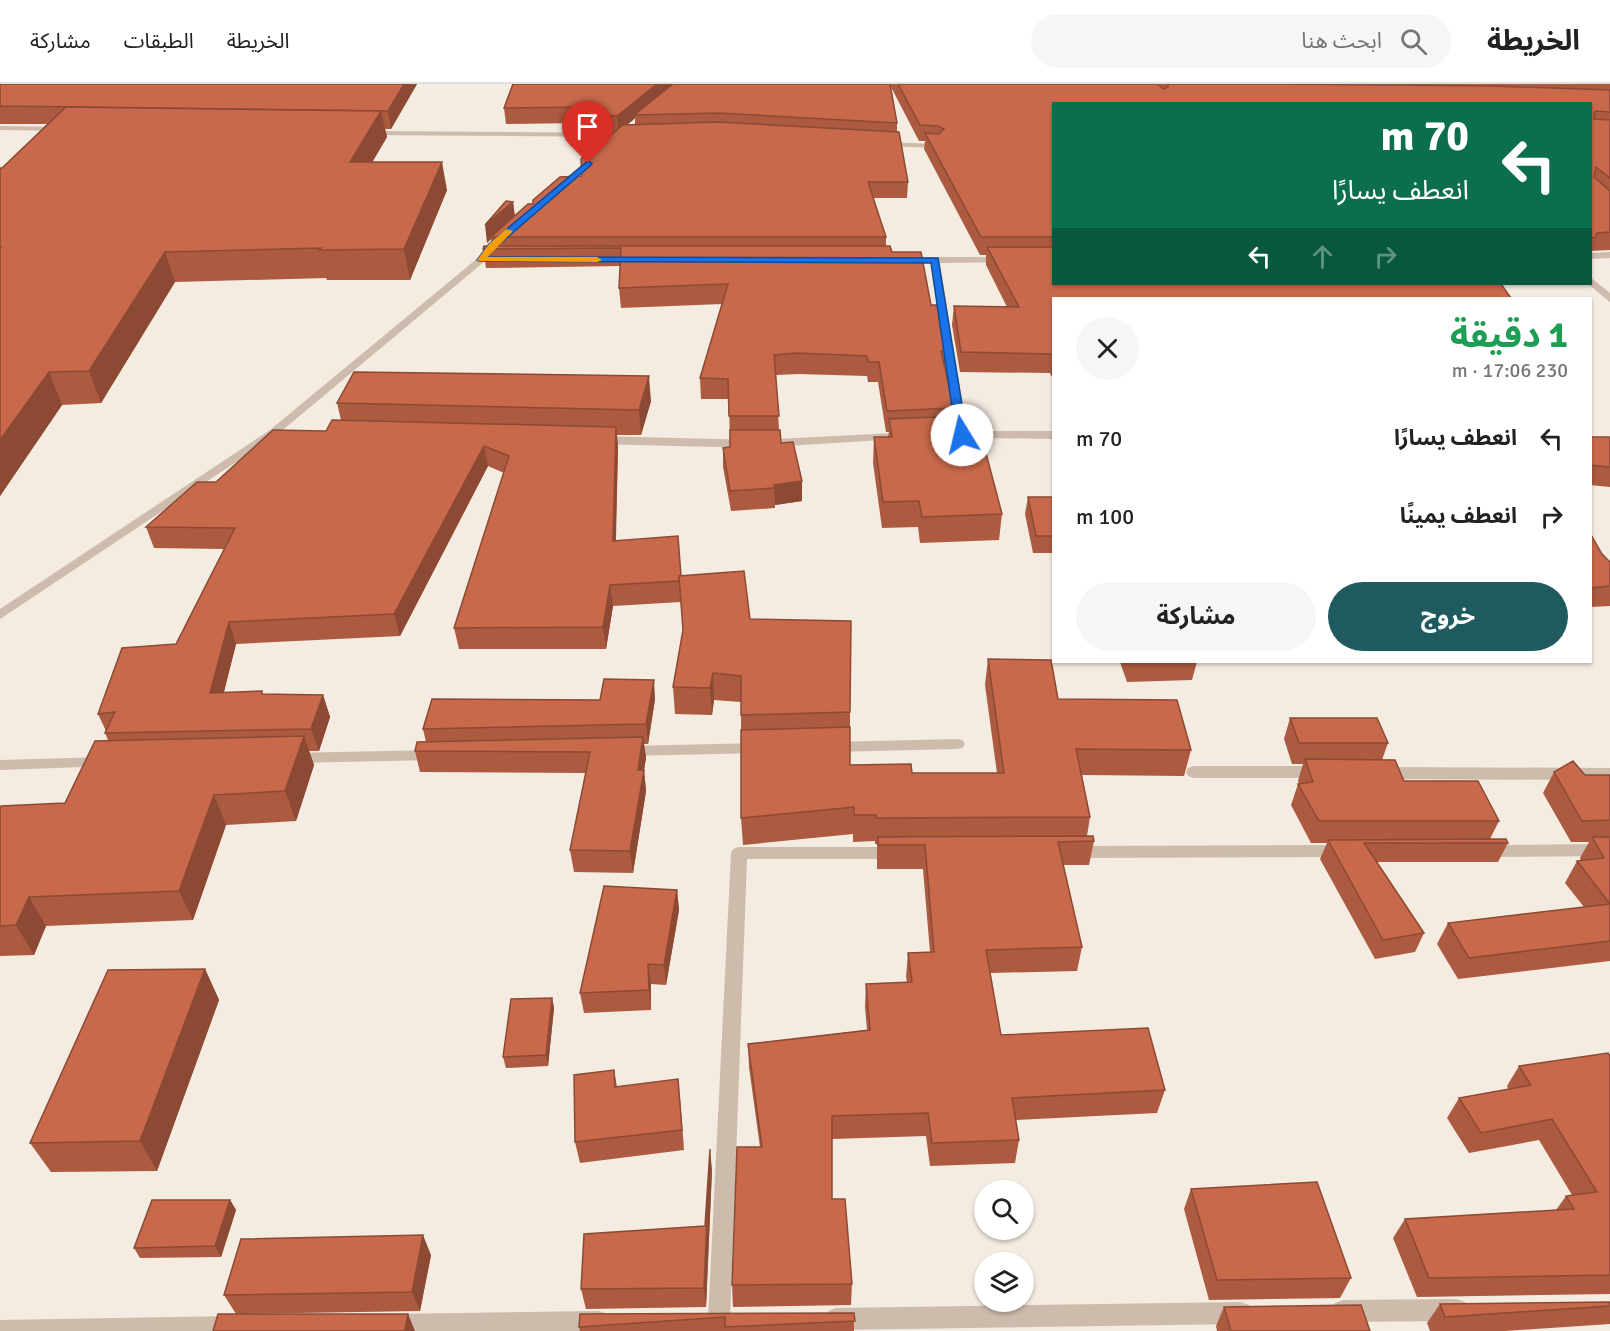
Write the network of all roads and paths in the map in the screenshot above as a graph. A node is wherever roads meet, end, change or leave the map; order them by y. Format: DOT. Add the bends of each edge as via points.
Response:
graph roads {
  1 [pos="639,121"];
  2 [pos="0,128"];
  3 [pos="72,129"];
  4 [pos="358,132"];
  5 [pos="643,135"];
  6 [pos="621,136"];
  7 [pos="870,143"];
  8 [pos="937,146"];
  9 [pos="552,195"];
  10 [pos="509,231"];
  11 [pos="1610,255"];
  12 [pos="1592,256"];
  13 [pos="482,260"];
  14 [pos="494,260"];
  15 [pos="887,260"];
  16 [pos="935,260"];
  17 [pos="1018,260"];
  18 [pos="1592,282"];
  19 [pos="1610,299"];
  20 [pos="274,432"];
  21 [pos="297,433"];
  22 [pos="962,435"];
  23 [pos="1052,435"];
  24 [pos="929,436"];
  25 [pos="906,437"];
  26 [pos="579,440"];
  27 [pos="0,615"];
  28 [pos="957,744"];
  29 [pos="813,747"];
  30 [pos="777,748"];
  31 [pos="610,752"];
  32 [pos="454,755"];
  33 [pos="275,759"];
  34 [pos="120,762"];
  35 [pos="0,765"];
  36 [pos="1194,772"];
  37 [pos="1336,772"];
  38 [pos="1360,772"];
  39 [pos="1610,774"];
  40 [pos="1610,850"];
  41 [pos="1359,851"];
  42 [pos="1467,851"];
  43 [pos="1061,852"];
  44 [pos="918,853"];
  45 [pos="1479,1309"];
  46 [pos="1325,1311"];
  47 [pos="1266,1312"];
  48 [pos="814,1319"];
  49 [pos="719,1320"];
  50 [pos="743,1320"];
  51 [pos="695,1321"];
  52 [pos="623,1322"];
  53 [pos="372,1325"];
  54 [pos="252,1327"];
  55 [pos="0,1331"];
  1 -- 6 [label="street"];
  2 -- 3 [label="street"];
  4 -- 6 [label="street"];
  5 -- 6 [label="street"];
  6 -- 9 [label="street"];
  7 -- 8 [label="street"];
  10 -- 13 [label="street"];
  11 -- 12 [label="street"];
  13 -- 14 [label="street"];
  13 -- 20 [label="street"];
  15 -- 16 [label="street"];
  16 -- 17 [label="street"];
  16 -- 22 [label="street"];
  18 -- 19 [label="street"];
  20 -- 21 [label="street"];
  20 -- 27 [label="street"];
  22 -- 23 [label="street"];
  22 -- 24 [label="street"];
  25 -- 26 [label="street" via="755,444"];
  28 -- 29 [label="street"];
  30 -- 31 [label="street"];
  32 -- 33 [label="street"];
  34 -- 35 [label="street"];
  36 -- 37 [label="street"];
  38 -- 39 [label="street"];
  40 -- 42 [label="street"];
  41 -- 43 [label="street"];
  44 -- 49 [label="street" via="738,854"];
  45 -- 46 [label="street"];
  47 -- 48 [label="street"];
  49 -- 50 [label="street"];
  49 -- 51 [label="street"];
  52 -- 53 [label="street"];
  54 -- 55 [label="street"];
}
